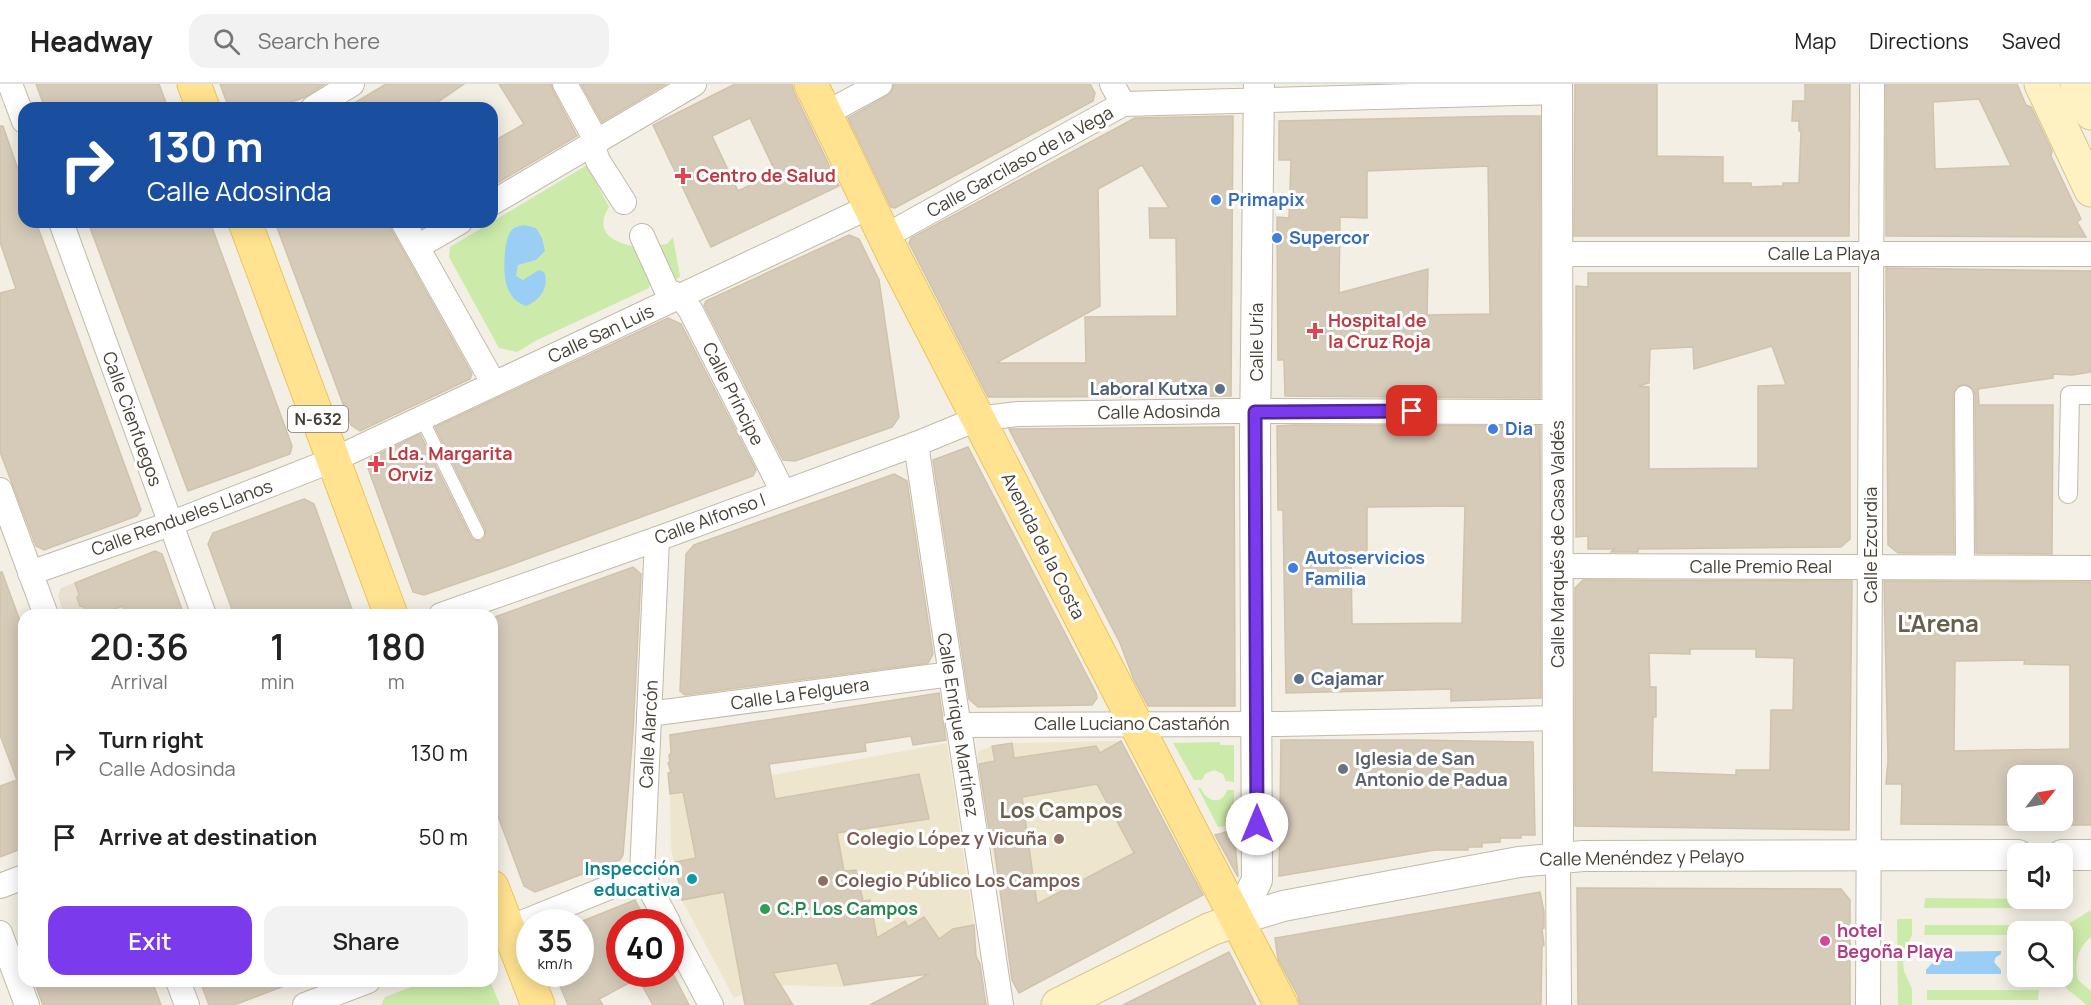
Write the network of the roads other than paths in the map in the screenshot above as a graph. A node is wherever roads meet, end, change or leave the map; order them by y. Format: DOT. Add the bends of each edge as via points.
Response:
graph roads {
  1 [pos="10,84"];
  2 [pos="194,84"];
  3 [pos="565,84"];
  4 [pos="694,84"];
  5 [pos="811,84"];
  6 [pos="880,84"];
  7 [pos="1872,84"];
  8 [pos="2041,84"];
  9 [pos="2077,84"];
  10 [pos="1557,88"];
  11 [pos="1259,92"];
  12 [pos="1118,94"];
  13 [pos="201,102"];
  14 [pos="18,105"];
  15 [pos="2091,113"];
  16 [pos="825,114"];
  17 [pos="597,142"];
  18 [pos="2091,190"];
  19 [pos="498,200"];
  20 [pos="624,202"];
  21 [pos="869,207"];
  22 [pos="63,228"];
  23 [pos="247,228"];
  24 [pos="406,228"];
  25 [pos="450,228"];
  26 [pos="642,236"];
  27 [pos="884,237"];
  28 [pos="417,248"];
  29 [pos="1872,253"];
  30 [pos="1557,254"];
  31 [pos="2091,254"];
  32 [pos="681,296"];
  33 [pos="494,384"];
  34 [pos="1964,394"];
  35 [pos="2091,394"];
  36 [pos="1561,406"];
  37 [pos="1255,412"];
  38 [pos="422,419"];
  39 [pos="977,419"];
  40 [pos="916,444"];
  41 [pos="333,460"];
  42 [pos="0,490"];
  43 [pos="783,492"];
  44 [pos="2068,494"];
  45 [pos="170,524"];
  46 [pos="478,533"];
  47 [pos="657,539"];
  48 [pos="1558,566"];
  49 [pos="1871,567"];
  50 [pos="2091,568"];
  51 [pos="1965,569"];
  52 [pos="30,573"];
  53 [pos="44,609"];
  54 [pos="202,609"];
  55 [pos="389,609"];
  56 [pos="458,609"];
  57 [pos="951,674"];
  58 [pos="649,714"];
  59 [pos="1558,718"];
  60 [pos="1135,724"];
  61 [pos="1257,724"];
  62 [pos="958,725"];
  63 [pos="2007,855"];
  64 [pos="2073,855"];
  65 [pos="2091,855"];
  66 [pos="1868,856"];
  67 [pos="1558,858"];
  68 [pos="642,874"];
  69 [pos="18,879"];
  70 [pos="0,886"];
  71 [pos="661,909"];
  72 [pos="1237,920"];
  73 [pos="500,932"];
  74 [pos="0,933"];
  75 [pos="684,954"];
  76 [pos="18,981"];
  77 [pos="20,987"];
  78 [pos="180,987"];
  79 [pos="352,989"];
  80 [pos="27,1005"];
  81 [pos="187,1005"];
  82 [pos="305,1005"];
  83 [pos="538,1005"];
  84 [pos="711,1005"];
  85 [pos="1000,1005"];
  86 [pos="1058,1005"];
  87 [pos="1281,1005"];
  88 [pos="1559,1005"];
  89 [pos="1868,1005"];
  1 -- 14 [label="street"];
  2 -- 13 [label="main road"];
  3 -- 17 [label="street"];
  4 -- 17 [label="street"];
  5 -- 16 [label="main road, Avenida de la Costa"];
  6 -- 16 [label="street"];
  7 -- 29 [label="street, Calle Ezcurdia"];
  8 -- 18 [label="main road"];
  9 -- 15 [label="main road"];
  10 -- 11 [label="street, Calle Garcilaso de la Vega" via="1543,94"];
  10 -- 30 [label="street, Calle Marqués de Casa Valdés"];
  11 -- 12 [label="street, Calle Garcilaso de la Vega"];
  11 -- 37 [label="street, Calle Uría"];
  12 -- 27 [label="street, Calle Garcilaso de la Vega"];
  16 -- 21 [label="main road, Avenida de la Costa"];
  17 -- 19 [label="street"];
  17 -- 20 [label="street" via="594,150 598,161"];
  21 -- 27 [label="main road, Avenida de la Costa"];
  21 -- 32 [label="street, Calle San Luis"];
  22 -- 45 [label="street, Calle Cienfuegos"];
  23 -- 41 [label="main road, N-632"];
  24 -- 28 [label="street"];
  25 -- 28 [label="street"];
  26 -- 32 [label="street, Calle Príncipe" via="668,291"];
  27 -- 39 [label="main road, Avenida de la Costa"];
  28 -- 33 [label="street"];
  29 -- 30 [label="street, Calle La Playa"];
  29 -- 31 [label="street, Calle La Playa"];
  29 -- 49 [label="street, Calle Ezcurdia"];
  30 -- 36 [label="street, Calle Marqués de Casa Valdés"];
  32 -- 33 [label="street, Calle San Luis"];
  32 -- 43 [label="street, Calle Príncipe"];
  33 -- 38 [label="street, Calle San Luis"];
  34 -- 51 [label="street"];
  35 -- 44 [label="street" via="2070,395"];
  36 -- 37 [label="street, Calle Adosinda"];
  36 -- 48 [label="street, Calle Marqués de Casa Valdés"];
  37 -- 39 [label="street, Calle Adosinda" via="1018,414"];
  37 -- 61 [label="street, Calle Uría"];
  38 -- 41 [label="street, Calle San Luis"];
  38 -- 46 [label="lane"];
  39 -- 40 [label="street, Calle Alfonso I"];
  39 -- 60 [label="main road, Avenida de la Costa"];
  40 -- 43 [label="street, Calle Alfonso I"];
  40 -- 57 [label="street, Calle Enrique Martínez"];
  41 -- 45 [label="street, Calle Rendueles Llanos"];
  41 -- 55 [label="main road, N-632"];
  42 -- 52 [label="street"];
  43 -- 47 [label="street, Calle Alfonso I"];
  45 -- 52 [label="street, Calle Rendueles Llanos"];
  45 -- 54 [label="street, Calle Cienfuegos"];
  47 -- 56 [label="street, Calle Alfonso I"];
  47 -- 58 [label="street, Calle Alarcón"];
  48 -- 49 [label="street, Calle Premio Real"];
  48 -- 59 [label="street, Calle Marqués de Casa Valdés"];
  49 -- 51 [label="street, Calle Premio Real"];
  49 -- 66 [label="street, Calle Ezcurdia"];
  50 -- 51 [label="street, Calle Premio Real"];
  52 -- 53 [label="street"];
  57 -- 58 [label="street, Calle La Felguera"];
  57 -- 62 [label="street, Calle Enrique Martínez"];
  58 -- 68 [label="street, Calle Alarcón"];
  59 -- 61 [label="street, Calle Luciano Castañón"];
  59 -- 67 [label="street, Calle Marqués de Casa Valdés"];
  60 -- 61 [label="street, Calle Luciano Castañón"];
  60 -- 62 [label="street, Calle Luciano Castañón"];
  60 -- 72 [label="main road, Avenida de la Costa"];
  61 -- 72 [label="street, Calle Uría" via="1257,880"];
  62 -- 85 [label="street, Calle Enrique Martínez"];
  63 -- 66 [label="street, Calle Menéndez y Pelayo"];
  64 -- 65 [label="street"];
  66 -- 67 [label="street, Calle Menéndez y Pelayo"];
  66 -- 89 [label="street, Calle Ezcurdia"];
  67 -- 72 [label="street, Calle Menéndez y Pelayo" via="1283,906"];
  67 -- 88 [label="street, Calle Marqués de Casa Valdés"];
  68 -- 71 [label="street"];
  68 -- 73 [label="street"];
  69 -- 70 [label="street"];
  72 -- 86 [label="main road" via="1211,929"];
  72 -- 87 [label="main road, Avenida de la Costa"];
  73 -- 83 [label="main road"];
  74 -- 76 [label="street"];
  75 -- 84 [label="street"];
  77 -- 80 [label="street"];
  78 -- 81 [label="street"];
  79 -- 82 [label="street"];
}
